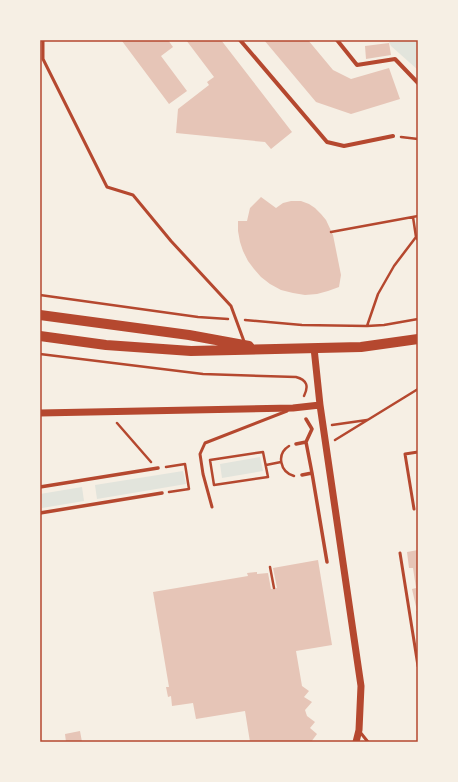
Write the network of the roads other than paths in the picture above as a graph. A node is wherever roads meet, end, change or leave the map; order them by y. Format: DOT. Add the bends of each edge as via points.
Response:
graph roads {
  1 [pos="43,40"];
  2 [pos="240,40"];
  3 [pos="337,40"];
  4 [pos="418,83"];
  5 [pos="393,136"];
  6 [pos="40,315"];
  7 [pos="40,336"];
  8 [pos="418,339"];
  9 [pos="245,345"];
  10 [pos="314,348"];
  11 [pos="272,350"];
  12 [pos="320,405"];
  13 [pos="294,408"];
  14 [pos="40,413"];
  15 [pos="306,419"];
  16 [pos="320,427"];
  17 [pos="312,429"];
  18 [pos="306,442"];
  19 [pos="296,444"];
  20 [pos="418,452"];
  21 [pos="157,468"];
  22 [pos="312,473"];
  23 [pos="302,475"];
  24 [pos="40,487"];
  25 [pos="162,493"];
  26 [pos="212,507"];
  27 [pos="414,509"];
  28 [pos="40,512"];
  29 [pos="400,554"];
  30 [pos="327,562"];
  31 [pos="418,666"];
  32 [pos="359,730"];
  33 [pos="356,742"];
  34 [pos="368,742"];
  1 -- 9 [label="lane" via="43,59 106,187 133,195 231,306"];
  2 -- 5 [label="street" via="327,142 344,146"];
  3 -- 4 [label="street" via="357,65 395,59"];
  6 -- 9 [label="main road"];
  7 -- 11 [label="main road" via="106,346 191,352"];
  8 -- 10 [label="main road" via="361,347"];
  9 -- 11 [label="main road"];
  10 -- 11 [label="main road"];
  10 -- 12 [label="street"];
  12 -- 13 [label="street"];
  12 -- 16 [label="street"];
  13 -- 14 [label="street"];
  13 -- 26 [label="lane" via="205,443 200,454 202,474"];
  15 -- 17 [label="street"];
  16 -- 17 [label="street"];
  16 -- 32 [label="street" via="361,686"];
  17 -- 18 [label="street"];
  18 -- 19 [label="street"];
  18 -- 22 [label="street"];
  20 -- 27 [label="lane" via="405,454"];
  21 -- 24 [label="street"];
  22 -- 23 [label="street"];
  22 -- 30 [label="street"];
  25 -- 28 [label="street"];
  29 -- 31 [label="lane"];
  32 -- 33 [label="street"];
  32 -- 34 [label="lane"];
}
